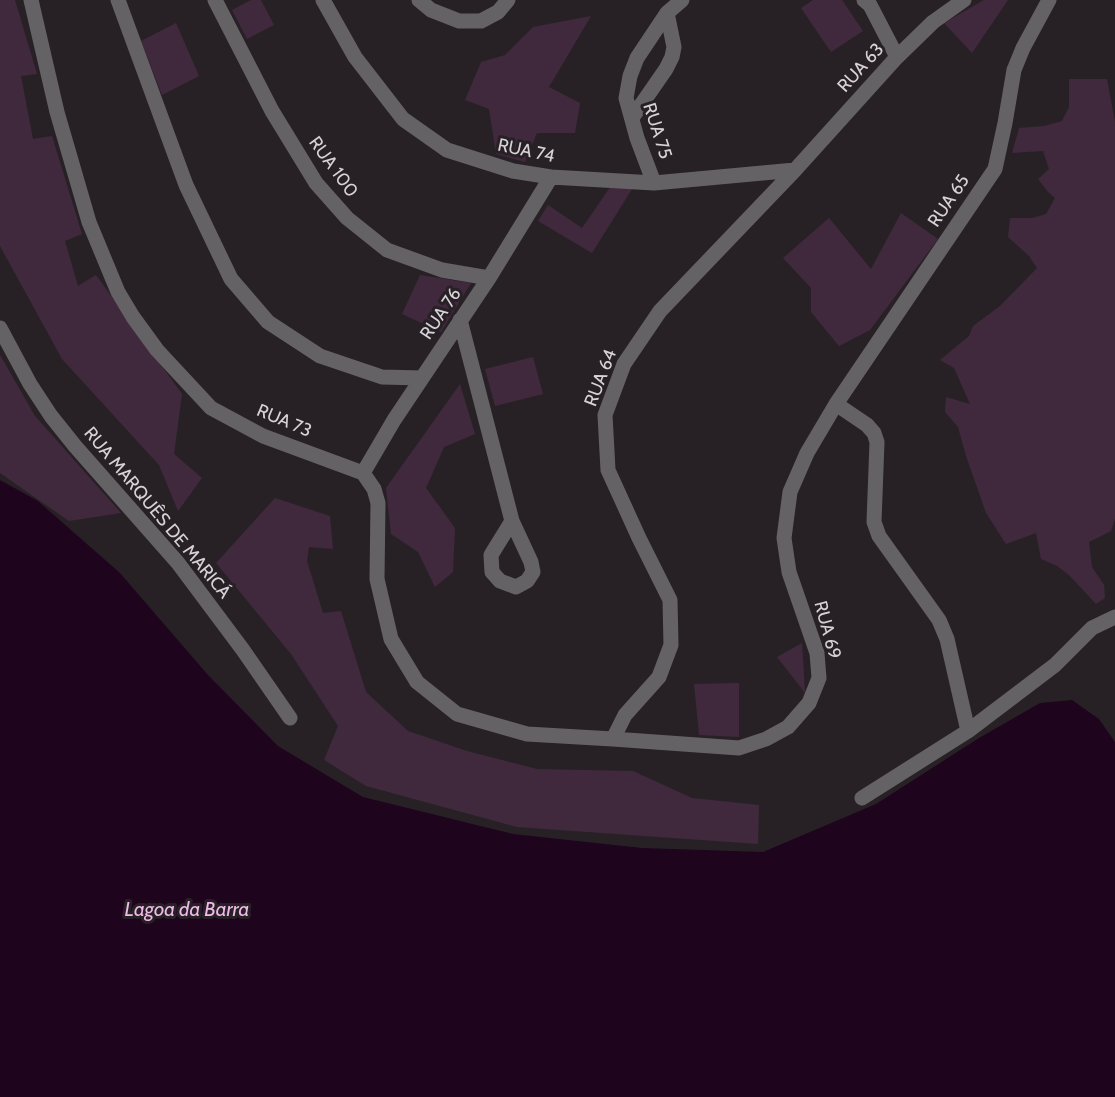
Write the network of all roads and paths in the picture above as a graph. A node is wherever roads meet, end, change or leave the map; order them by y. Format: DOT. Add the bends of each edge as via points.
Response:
graph roads {
  1 [pos="31,0"];
  2 [pos="118,0"];
  3 [pos="215,0"];
  4 [pos="323,0"];
  5 [pos="419,0"];
  6 [pos="508,0"];
  7 [pos="682,0"];
  8 [pos="864,0"];
  9 [pos="964,0"];
  10 [pos="1049,0"];
  11 [pos="667,13"];
  12 [pos="897,57"];
  13 [pos="632,118"];
  14 [pos="795,170"];
  15 [pos="551,177"];
  16 [pos="654,183"];
  17 [pos="489,278"];
  18 [pos="460,320"];
  19 [pos="0,328"];
  20 [pos="422,378"];
  21 [pos="836,404"];
  22 [pos="363,473"];
  23 [pos="512,520"];
  24 [pos="1115,617"];
  25 [pos="290,718"];
  26 [pos="968,731"];
  27 [pos="613,738"];
  28 [pos="862,798"];
  1 -- 22 [label="street, RUA 73" via="57,112 89,222 118,292 156,350 212,408 263,436"];
  2 -- 20 [label="street" via="186,185 231,279 268,322 320,356 382,377"];
  3 -- 17 [label="street, RUA 100" via="272,111 316,183 347,218 387,250 442,270"];
  4 -- 15 [label="street, RUA 74" via="355,57 403,119 447,150 513,171"];
  5 -- 6 [label="street" via="431,10 459,21 481,21 498,12"];
  7 -- 11 [label="street, RUA 75"];
  8 -- 12 [label="street"];
  9 -- 12 [label="street, RUA 63" via="933,22"];
  10 -- 21 [label="street, RUA 65" via="1014,70 995,169"];
  11 -- 13 [label="street, RUA 75" via="637,58 630,76 626,98"];
  11 -- 13 [label="street" via="674,47 672,57"];
  12 -- 14 [label="street, RUA 63"];
  13 -- 16 [label="street, RUA 75"];
  14 -- 16 [label="street, RUA 74"];
  14 -- 27 [label="street, RUA 64" via="660,311 624,364 605,415 608,470 670,600 671,634 659,677 625,715"];
  15 -- 16 [label="street, RUA 74"];
  15 -- 17 [label="street, RUA 76"];
  17 -- 18 [label="street, RUA 76"];
  18 -- 20 [label="street, RUA 76"];
  18 -- 23 [label="street"];
  19 -- 25 [label="street, RUA MARQUÊS DE MARICÁ" via="51,416 178,563"];
  20 -- 22 [label="street, RUA 76"];
  21 -- 26 [label="street" via="874,433 874,522 879,536 939,620"];
  21 -- 27 [label="street, RUA 69" via="807,453 790,492 784,538 789,572 817,653 819,678 808,703 788,727 739,748"];
  22 -- 27 [label="street" via="378,503 377,579 391,639 417,682 458,714 527,734"];
  24 -- 26 [label="street" via="1092,628 1055,665"];
  26 -- 28 [label="street"];
}
